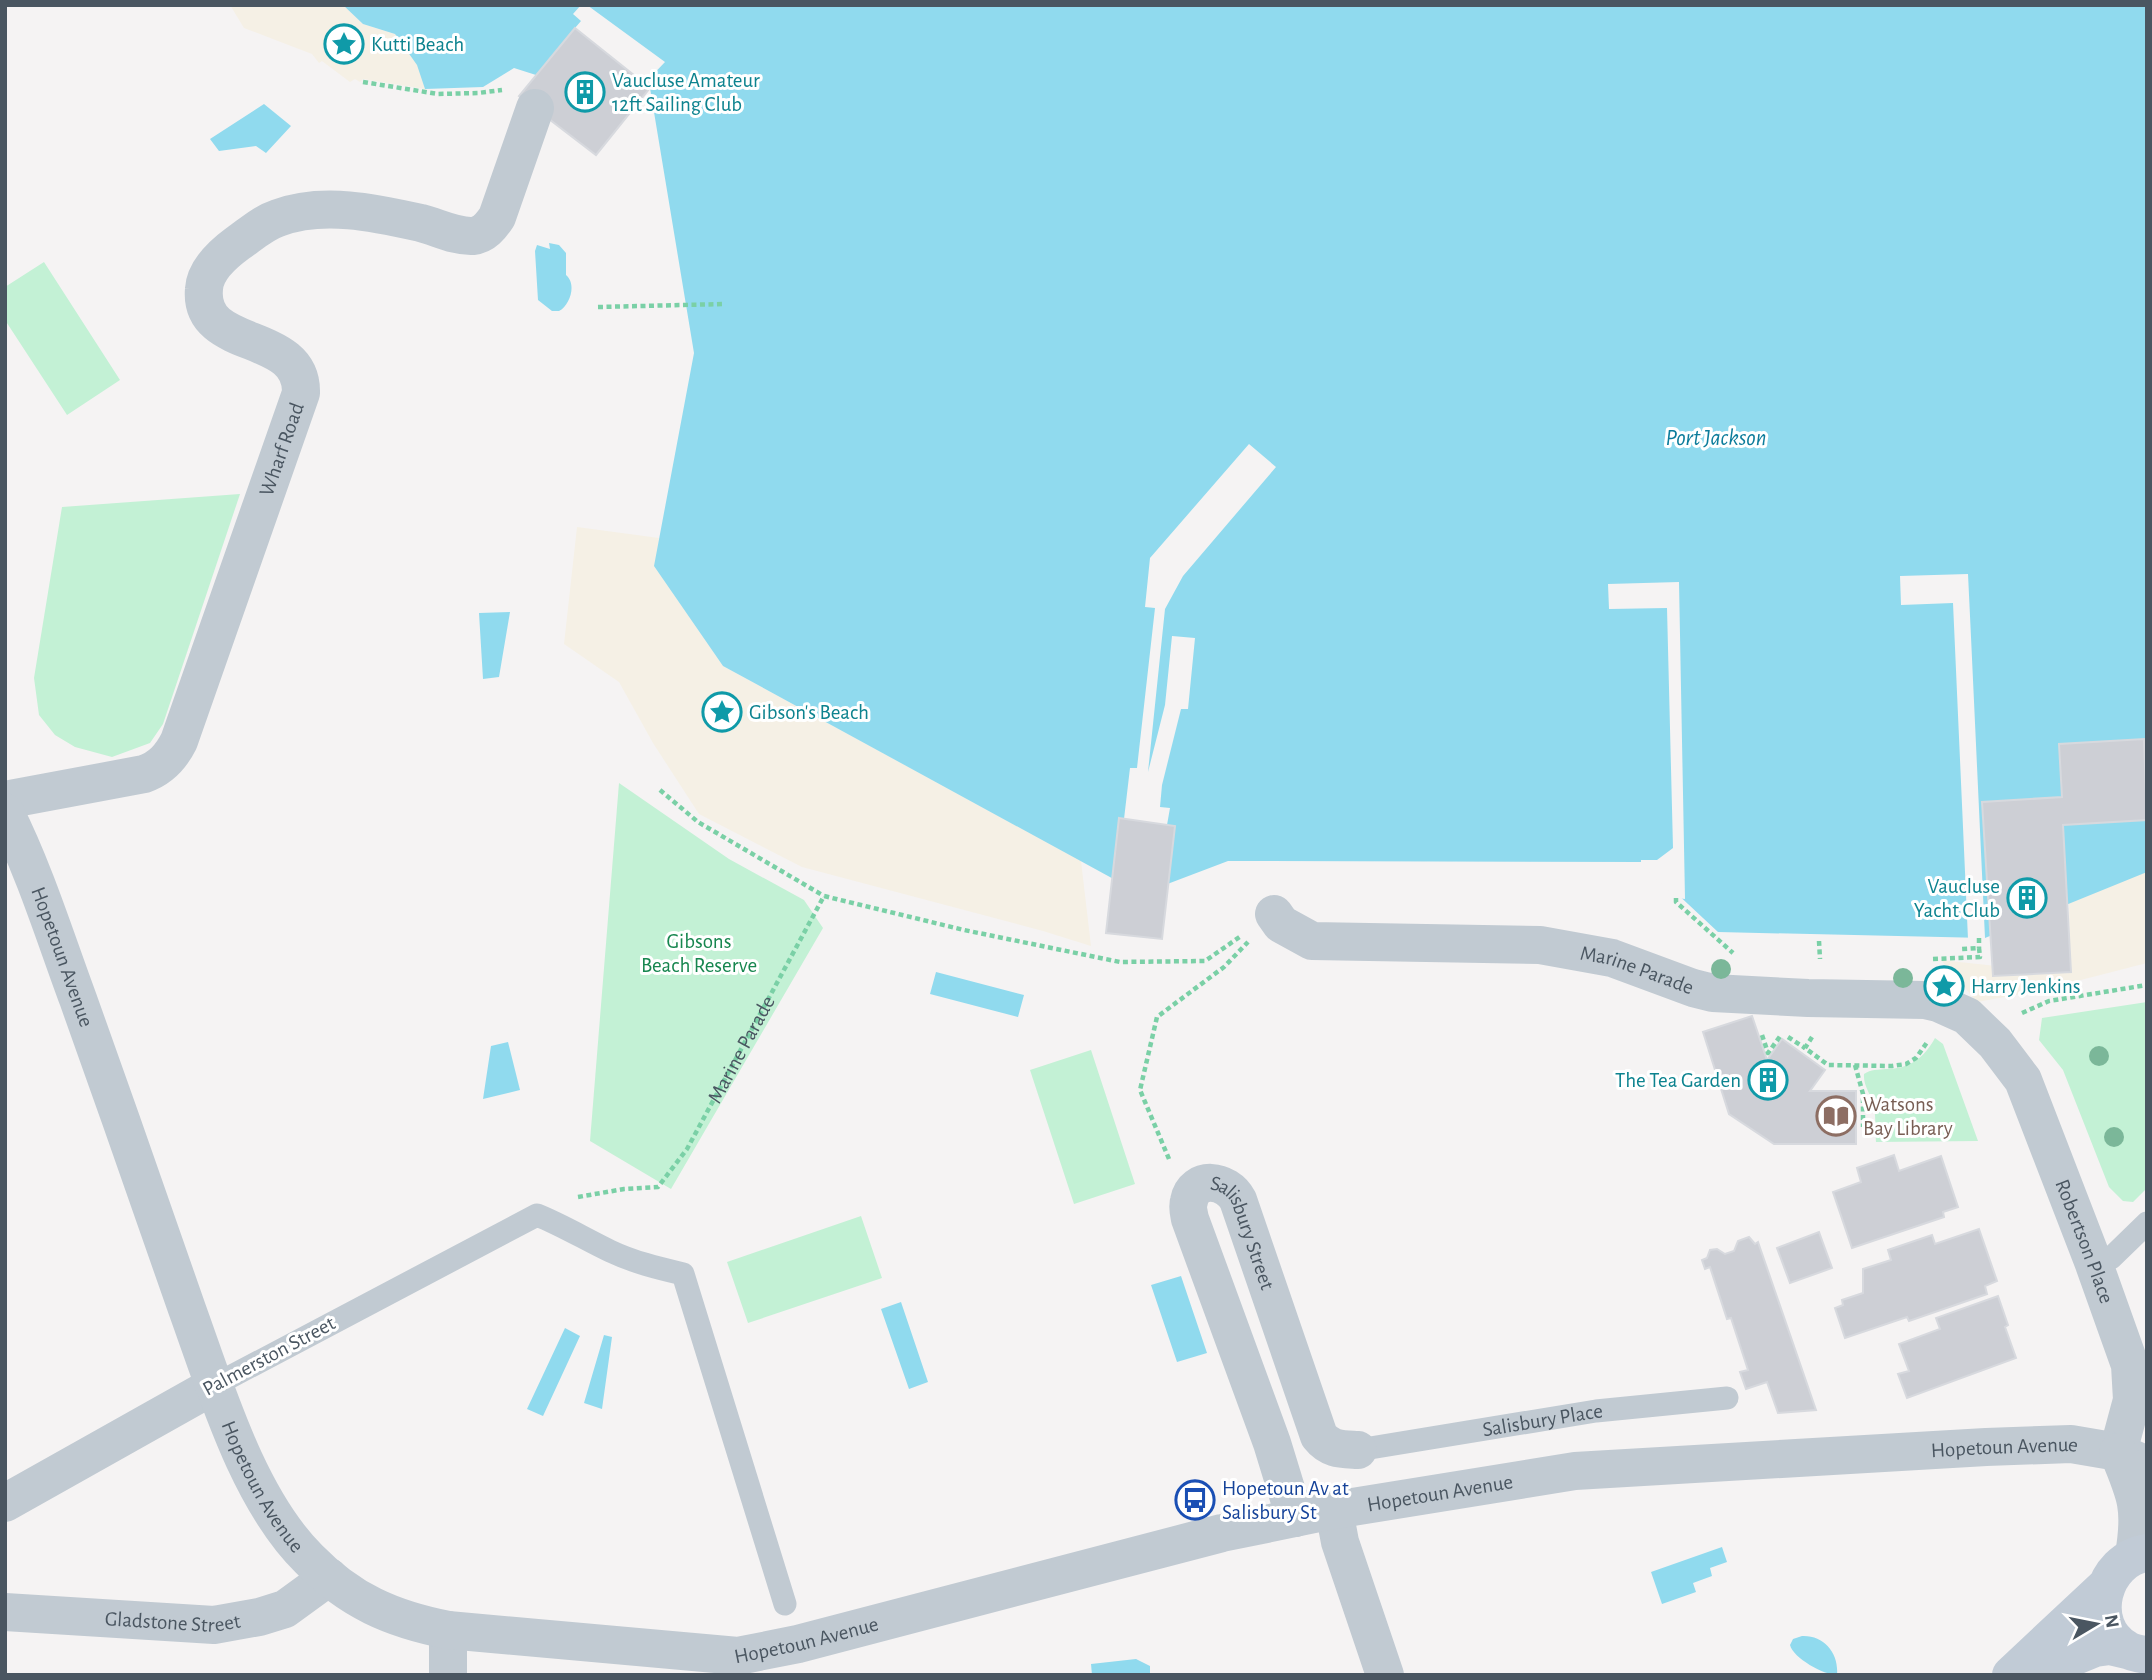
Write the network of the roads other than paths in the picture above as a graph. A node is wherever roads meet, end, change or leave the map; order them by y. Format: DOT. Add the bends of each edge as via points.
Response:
graph roads {
  1 [pos="529,116"];
  2 [pos="5,800"];
  3 [pos="5,812"];
  4 [pos="1274,914"];
  5 [pos="1989,1036"];
  6 [pos="2147,1223"];
  7 [pos="2094,1264"];
  8 [pos="215,1385"];
  9 [pos="1727,1398"];
  10 [pos="1358,1450"];
  11 [pos="2132,1458"];
  12 [pos="5,1503"];
  13 [pos="1334,1510"];
  14 [pos="1295,1518"];
  15 [pos="2140,1554"];
  16 [pos="329,1577"];
  17 [pos="2105,1587"];
  18 [pos="785,1604"];
  19 [pos="5,1612"];
  20 [pos="448,1630"];
  21 [pos="2137,1653"];
  22 [pos="738,1666"];
  23 [pos="448,1675"];
  24 [pos="1385,1675"];
  25 [pos="2011,1675"];
  26 [pos="2029,1675"];
  1 -- 2 [label="street, Wharf Road" via="497,217 477,235 368,213 303,211 259,228 231,247 213,267 204,288 210,315 224,329 286,357 300,378 301,393 178,741 169,758 144,774"];
  3 -- 8 [label="street, Hopetoun Avenue" via="39,892"];
  4 -- 5 [label="street, Marine Parade" via="1281,924 1312,941 1540,945 1612,958 1713,993 1925,1000 1967,1016"];
  5 -- 7 [label="street, Robertson Place" via="2023,1080"];
  6 -- 7 [label="lane" via="2111,1258"];
  7 -- 11 [label="street, Robertson Place" via="2130,1365"];
  8 -- 12 [label="street, Palmerston Street"];
  8 -- 16 [label="street, Hopetoun Avenue" via="265,1500 307,1558"];
  8 -- 18 [label="lane, Palmerston Street" via="537,1215 613,1252 683,1273"];
  9 -- 10 [label="lane, Salisbury Place" via="1596,1411"];
  10 -- 14 [label="street, Salisbury Street" via="1335,1448 1319,1436 1238,1200 1221,1183 1201,1185 1189,1201 1191,1219"];
  11 -- 13 [label="street, Hopetoun Avenue" via="2081,1445 2035,1445 1636,1466"];
  11 -- 15 [label="street"];
  13 -- 14 [label="street, Hopetoun Avenue"];
  13 -- 24 [label="street" via="1340,1542"];
  14 -- 22 [label="street, Hopetoun Avenue" via="798,1644"];
  15 -- 17 [label="main road" via="2116,1569"];
  16 -- 19 [label="street, Gladstone Street" via="285,1609 214,1625"];
  16 -- 20 [label="street, Hopetoun Avenue" via="391,1616"];
  17 -- 21 [label="main road" via="2105,1622 2116,1642"];
  17 -- 25 [label="main road"];
  20 -- 22 [label="street, Hopetoun Avenue"];
  20 -- 23 [label="street"];
  21 -- 26 [label="main road" via="2110,1646 2095,1648"];
}
